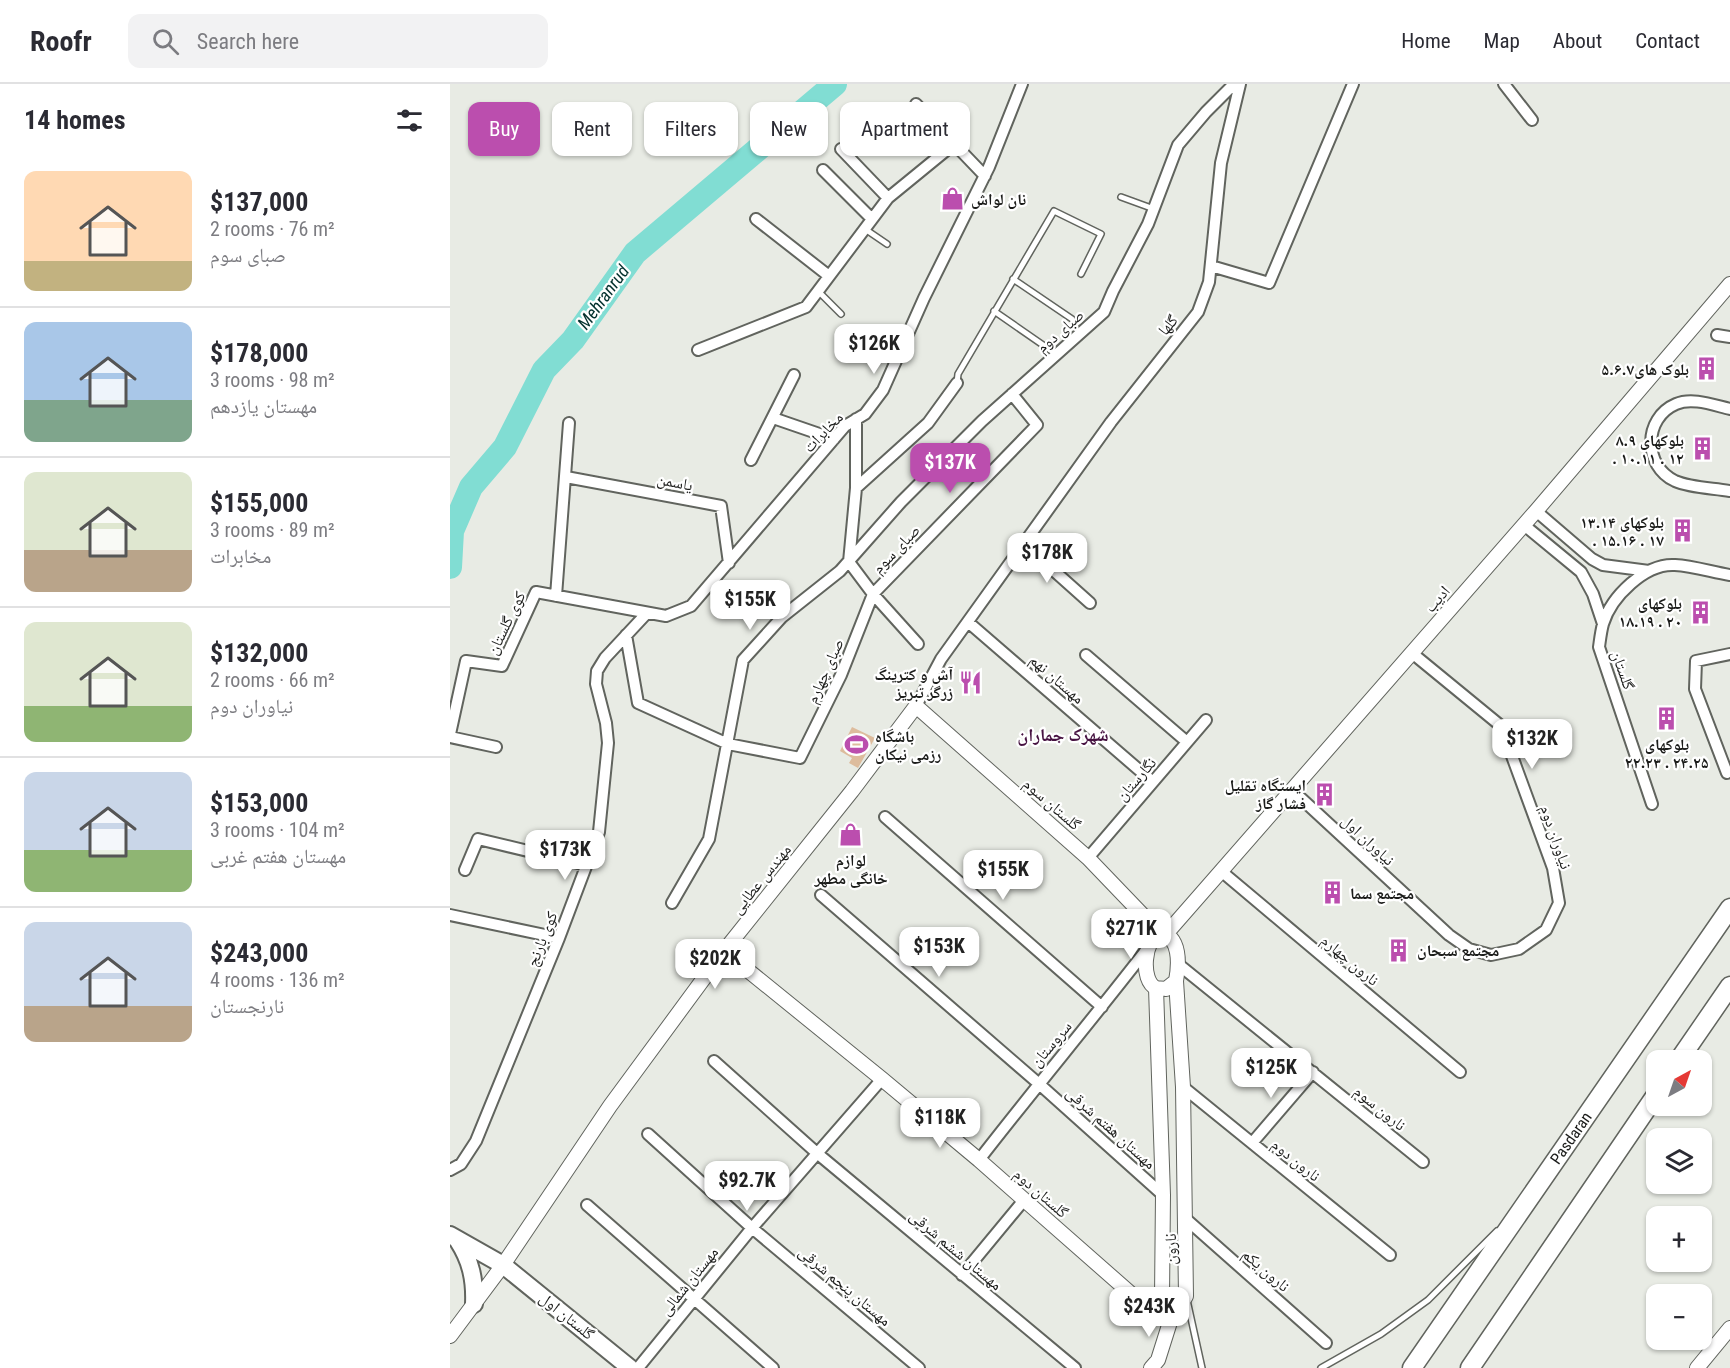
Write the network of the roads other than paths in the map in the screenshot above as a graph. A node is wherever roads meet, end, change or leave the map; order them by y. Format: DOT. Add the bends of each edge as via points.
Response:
graph roads {
  1 [pos="1022,84"];
  2 [pos="1234,84"];
  3 [pos="1240,84"];
  4 [pos="1353,84"];
  5 [pos="1504,84"];
  6 [pos="1532,120"];
  7 [pos="848,156"];
  8 [pos="939,156"];
  9 [pos="966,156"];
  10 [pos="823,170"];
  11 [pos="985,176"];
  12 [pos="1121,197"];
  13 [pos="888,198"];
  14 [pos="1154,209"];
  15 [pos="756,219"];
  16 [pos="872,219"];
  17 [pos="865,229"];
  18 [pos="887,244"];
  19 [pos="1210,266"];
  20 [pos="1082,274"];
  21 [pos="829,276"];
  22 [pos="1013,279"];
  23 [pos="1730,285"];
  24 [pos="818,291"];
  25 [pos="994,311"];
  26 [pos="841,314"];
  27 [pos="1072,320"];
  28 [pos="1717,335"];
  29 [pos="1730,337"];
  30 [pos="698,350"];
  31 [pos="1056,354"];
  32 [pos="794,375"];
  33 [pos="957,383"];
  34 [pos="1012,394"];
  35 [pos="1730,409"];
  36 [pos="773,418"];
  37 [pos="856,419"];
  38 [pos="569,423"];
  39 [pos="834,440"];
  40 [pos="751,460"];
  41 [pos="566,477"];
  42 [pos="856,488"];
  43 [pos="1730,491"];
  44 [pos="1536,511"];
  45 [pos="1524,525"];
  46 [pos="1024,544"];
  47 [pos="849,561"];
  48 [pos="729,563"];
  49 [pos="1649,571"];
  50 [pos="1730,575"];
  51 [pos="873,594"];
  52 [pos="556,596"];
  53 [pos="1090,603"];
  54 [pos="647,613"];
  55 [pos="968,622"];
  56 [pos="1603,624"];
  57 [pos="626,635"];
  58 [pos="918,644"];
  59 [pos="1412,653"];
  60 [pos="1730,654"];
  61 [pos="1086,655"];
  62 [pos="916,706"];
  63 [pos="1206,720"];
  64 [pos="450,736"];
  65 [pos="1187,742"];
  66 [pos="728,744"];
  67 [pos="496,747"];
  68 [pos="1727,773"];
  69 [pos="1153,782"];
  70 [pos="1292,790"];
  71 [pos="1652,804"];
  72 [pos="885,817"];
  73 [pos="1089,858"];
  74 [pos="586,865"];
  75 [pos="465,870"];
  76 [pos="1221,871"];
  77 [pos="821,895"];
  78 [pos="672,903"];
  79 [pos="1730,908"];
  80 [pos="450,915"];
  81 [pos="1546,930"];
  82 [pos="1163,933"];
  83 [pos="559,938"];
  84 [pos="1148,948"];
  85 [pos="724,951"];
  86 [pos="1178,964"];
  87 [pos="1176,981"];
  88 [pos="1730,986"];
  89 [pos="1156,988"];
  90 [pos="1102,1007"];
  91 [pos="1686,1050"];
  92 [pos="714,1061"];
  93 [pos="1312,1072"];
  94 [pos="1460,1072"];
  95 [pos="882,1079"];
  96 [pos="1038,1083"];
  97 [pos="1183,1088"];
  98 [pos="1646,1110"];
  99 [pos="648,1134"];
  100 [pos="1252,1143"];
  101 [pos="818,1154"];
  102 [pos="979,1160"];
  103 [pos="1423,1162"];
  104 [pos="450,1170"];
  105 [pos="1163,1195"];
  106 [pos="1024,1200"];
  107 [pos="1528,1200"];
  108 [pos="587,1205"];
  109 [pos="1186,1220"];
  110 [pos="752,1228"];
  111 [pos="454,1238"];
  112 [pos="1390,1255"];
  113 [pos="503,1265"];
  114 [pos="962,1275"];
  115 [pos="1186,1296"];
  116 [pos="693,1300"];
  117 [pos="474,1304"];
  118 [pos="1170,1322"];
  119 [pos="1730,1328"];
  120 [pos="450,1335"];
  121 [pos="1326,1343"];
  122 [pos="630,1368"];
  123 [pos="638,1368"];
  124 [pos="773,1368"];
  125 [pos="919,1368"];
  126 [pos="1075,1368"];
  127 [pos="1151,1368"];
  128 [pos="1202,1368"];
  129 [pos="1321,1368"];
  130 [pos="1412,1368"];
  131 [pos="1470,1368"];
  132 [pos="1697,1368"];
  1 -- 11 [label="street, مخابرات"];
  2 -- 14 [label="street, صبای دوم" via="1178,145"];
  3 -- 19 [label="street, گلها" via="1221,163"];
  4 -- 19 [label="street" via="1269,283"];
  5 -- 6 [label="street"];
  7 -- 13 [label="street"];
  8 -- 13 [label="street"];
  9 -- 11 [label="street"];
  10 -- 16 [label="street"];
  11 -- 37 [label="street, مخابرات" via="882,390 865,414"];
  12 -- 14 [label="lane"];
  13 -- 16 [label="street"];
  14 -- 31 [label="street, صبای دوم" via="1104,312"];
  15 -- 21 [label="street"];
  16 -- 17 [label="street"];
  17 -- 18 [label="lane"];
  17 -- 21 [label="street"];
  19 -- 46 [label="street, گلها" via="1209,282 1198,312 1111,422"];
  20 -- 22 [label="lane" via="1101,234 1054,211"];
  21 -- 24 [label="street"];
  22 -- 25 [label="lane"];
  22 -- 27 [label="lane"];
  23 -- 44 [label="street, ادیب"];
  24 -- 26 [label="lane"];
  24 -- 30 [label="street" via="806,307"];
  25 -- 31 [label="lane"];
  25 -- 33 [label="lane" via="958,374"];
  28 -- 29 [label="street"];
  31 -- 34 [label="street, صبای دوم"];
  32 -- 36 [label="street"];
  33 -- 42 [label="street" via="928,423"];
  34 -- 47 [label="street, صبای دوم" via="901,502"];
  34 -- 51 [label="street, صبای سوم" via="1037,425"];
  35 -- 43 [label="street" via="1691,400 1677,403 1656,421 1651,435 1655,462 1664,473 1676,481"];
  36 -- 39 [label="street"];
  36 -- 40 [label="street"];
  37 -- 39 [label="street, مخابرات"];
  37 -- 42 [label="street"];
  38 -- 41 [label="street"];
  39 -- 48 [label="street, مخابرات"];
  41 -- 48 [label="street, یاسمن" via="721,506"];
  41 -- 52 [label="street"];
  42 -- 47 [label="street"];
  44 -- 45 [label="street, ادیب"];
  44 -- 49 [label="street" via="1597,562"];
  45 -- 56 [label="street" via="1581,572"];
  45 -- 59 [label="street, ادیب"];
  46 -- 53 [label="street"];
  46 -- 55 [label="street, مهندس عطایی"];
  47 -- 51 [label="street"];
  47 -- 66 [label="street, صبای دوم" via="782,617 743,660"];
  48 -- 54 [label="street, مخابرات" via="691,606 666,616"];
  49 -- 50 [label="street, گلستان" via="1672,564"];
  49 -- 56 [label="street, گلستان" via="1629,584 1613,602"];
  51 -- 58 [label="street"];
  51 -- 66 [label="street, صبای چهارم" via="842,675 800,758"];
  52 -- 54 [label="street, کوی گلستان"];
  52 -- 64 [label="street, کوی گلستان" via="536,592 502,666 466,661"];
  54 -- 57 [label="street, کوی بارنج"];
  55 -- 62 [label="street, مهندس عطایی" via="941,659"];
  55 -- 69 [label="street, مهستان نهم"];
  56 -- 71 [label="street, گلستان" via="1599,647"];
  57 -- 66 [label="street" via="638,703"];
  57 -- 74 [label="street, کوی بارنج" via="604,657 597,671 608,743 599,832"];
  59 -- 70 [label="street, ادیب"];
  59 -- 81 [label="street, نیاوران دوم" via="1501,726 1553,868 1559,903"];
  60 -- 68 [label="street" via="1696,661 1695,689"];
  61 -- 65 [label="street"];
  62 -- 73 [label="street, گلستان سوم"];
  62 -- 85 [label="street, مهندس عطایی"];
  63 -- 65 [label="street, نگارستان"];
  64 -- 67 [label="street, کوی گلستان"];
  65 -- 69 [label="street, نگارستان"];
  66 -- 78 [label="street, صبای دوم" via="708,839"];
  69 -- 73 [label="street, نگارستان"];
  70 -- 76 [label="street, ادیب"];
  70 -- 81 [label="street, نیاوران اول" via="1469,950 1491,955 1519,950"];
  72 -- 90 [label="street"];
  73 -- 82 [label="street, گلستان سوم"];
  74 -- 75 [label="street" via="478,838"];
  74 -- 83 [label="street, کوی بارنج"];
  76 -- 82 [label="street, ادیب"];
  76 -- 94 [label="street, نارون چهارم"];
  77 -- 96 [label="street, مهستان هفتم شرقی"];
  79 -- 107 [label="highway, Pasdaran"];
  80 -- 83 [label="street"];
  82 -- 84 [label="street, ادیب" via="1151,939"];
  82 -- 86 [label="street, گلستان سوم" via="1175,944"];
  83 -- 104 [label="street, کوی بارنج" via="476,1141 461,1164"];
  84 -- 89 [label="street, نارون" via="1148,977"];
  84 -- 90 [label="street, سروستان"];
  85 -- 95 [label="street, گلستان دوم"];
  85 -- 113 [label="street, مهندس عطایی" via="610,1106"];
  86 -- 87 [label="street, نارون"];
  86 -- 93 [label="street, نارون سوم"];
  87 -- 89 [label="street" via="1166,989"];
  87 -- 97 [label="street, نارون"];
  88 -- 91 [label="highway"];
  89 -- 105 [label="street, نارون"];
  90 -- 96 [label="street, سروستان"];
  92 -- 101 [label="street, مهستان ششم شرقی"];
  93 -- 100 [label="street"];
  93 -- 103 [label="street, نارون سوم"];
  95 -- 101 [label="street, مهستان شمالی"];
  95 -- 102 [label="street, گلستان دوم"];
  96 -- 102 [label="street, سروستان"];
  96 -- 105 [label="street, مهستان هفتم شرقی"];
  97 -- 100 [label="street, نارون دوم"];
  97 -- 109 [label="street, نارون"];
  98 -- 131 [label="highway"];
  99 -- 110 [label="street, مهستان پنجم شرقی"];
  100 -- 112 [label="street, نارون دوم"];
  101 -- 110 [label="street, مهستان شمالی"];
  101 -- 114 [label="street, مهستان ششم شرقی"];
  102 -- 106 [label="street, گلستان دوم"];
  105 -- 118 [label="street, نارون" via="1161,1297"];
  106 -- 114 [label="street"];
  106 -- 118 [label="street, گلستان دوم" via="1154,1314"];
  107 -- 129 [label="lane" via="1428,1300 1382,1334"];
  107 -- 130 [label="highway, Pasdaran"];
  108 -- 116 [label="street"];
  109 -- 115 [label="street, نارون"];
  109 -- 121 [label="street, نارون یکم"];
  110 -- 116 [label="street, مهستان شمالی"];
  110 -- 125 [label="street, مهستان پنجم شرقی"];
  111 -- 113 [label="main road, گلستان اول"];
  111 -- 117 [label="main road" via="467,1254 473,1270"];
  113 -- 117 [label="street, مهندس عطایی"];
  113 -- 122 [label="main road, گلستان اول"];
  114 -- 126 [label="street, مهستان ششم شرقی"];
  115 -- 118 [label="street"];
  115 -- 128 [label="lane"];
  116 -- 123 [label="street, مهستان شمالی"];
  116 -- 124 [label="street"];
  117 -- 120 [label="street, مهندس عطایی"];
  118 -- 127 [label="street" via="1158,1360"];
  119 -- 132 [label="street"];
}
